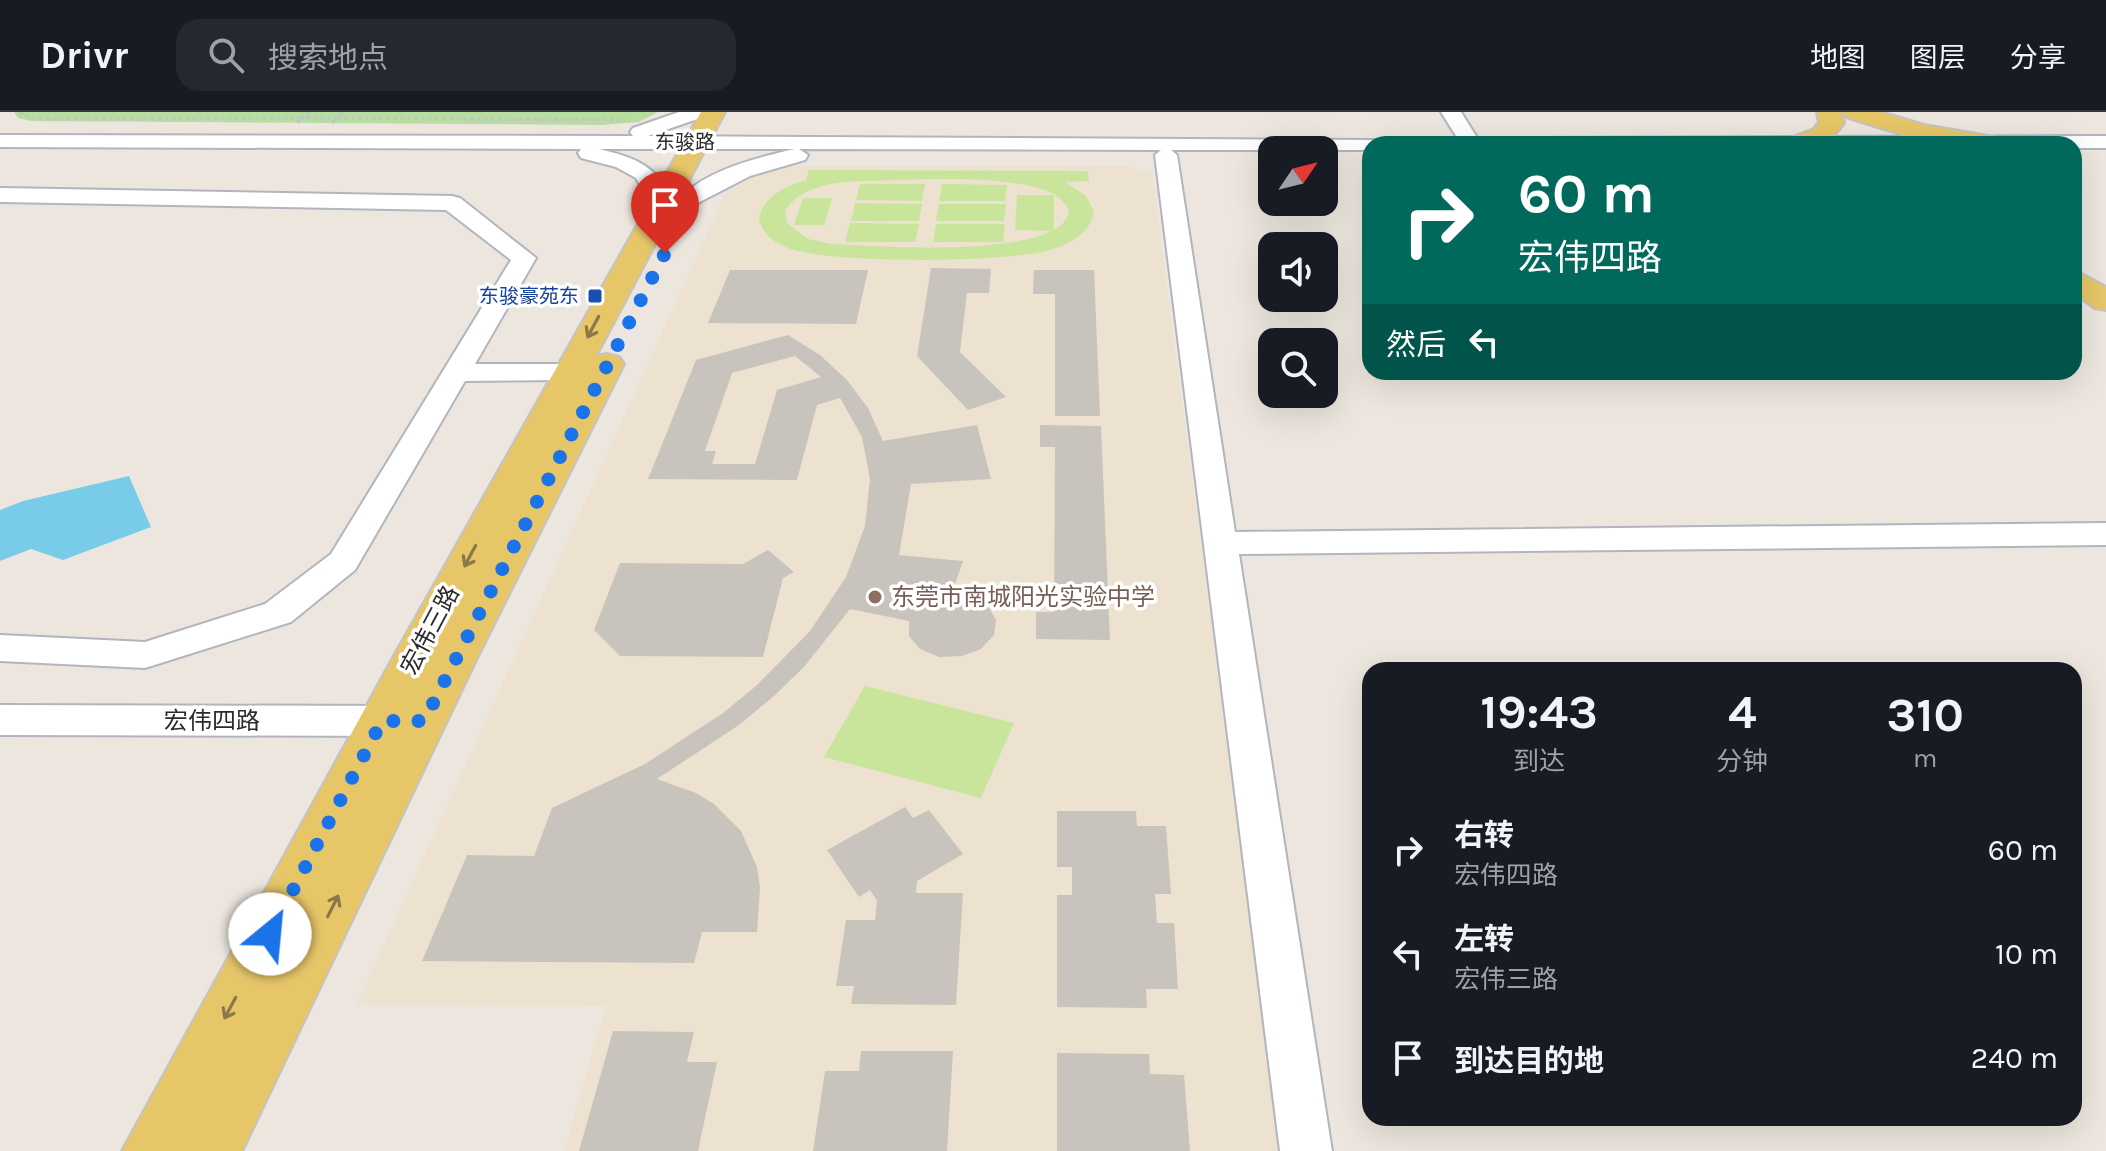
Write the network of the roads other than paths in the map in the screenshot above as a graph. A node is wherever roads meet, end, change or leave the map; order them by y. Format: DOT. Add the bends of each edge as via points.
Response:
graph roads {
  1 [pos="1451,112"];
  2 [pos="1831,112"];
  3 [pos="1854,112"];
  4 [pos="716,131"];
  5 [pos="1466,136"];
  6 [pos="1814,136"];
  7 [pos="1874,136"];
  8 [pos="1880,136"];
  9 [pos="1947,136"];
  10 [pos="0,141"];
  11 [pos="2082,142"];
  12 [pos="2106,142"];
  13 [pos="1362,144"];
  14 [pos="583,147"];
  15 [pos="818,147"];
  16 [pos="0,150"];
  17 [pos="1362,154"];
  18 [pos="2082,154"];
  19 [pos="2106,154"];
  20 [pos="1166,155"];
  21 [pos="1258,155"];
  22 [pos="1338,155"];
  23 [pos="0,195"];
  24 [pos="676,201"];
  25 [pos="2082,268"];
  26 [pos="2082,284"];
  27 [pos="2106,285"];
  28 [pos="2106,301"];
  29 [pos="569,372"];
  30 [pos="455,373"];
  31 [pos="2106,534"];
  32 [pos="1223,543"];
  33 [pos="0,648"];
  34 [pos="0,720"];
  35 [pos="397,734"];
  36 [pos="0,743"];
  37 [pos="154,1151"];
  38 [pos="209,1151"];
  39 [pos="1306,1151"];
  1 -- 5 [label="street"];
  2 -- 6 [label="main road" via="1829,129"];
  2 -- 7 [label="main road"];
  3 -- 8 [label="main road"];
  3 -- 9 [label="main road"];
  4 -- 14 [label="street, 东骏路"];
  4 -- 14 [label="street" via="650,130"];
  4 -- 15 [label="street, 东骏路"];
  4 -- 15 [label="street" via="773,132"];
  4 -- 24 [label="main road, 宏伟三路"];
  10 -- 14 [label="street, 东骏路"];
  11 -- 12 [label="street"];
  13 -- 15 [label="street, 东骏路"];
  14 -- 16 [label="street, 东骏路"];
  14 -- 24 [label="street" via="641,171"];
  15 -- 20 [label="street, 东骏路"];
  15 -- 24 [label="street" via="750,167"];
  17 -- 22 [label="street"];
  18 -- 19 [label="street"];
  20 -- 21 [label="street, 东骏路"];
  20 -- 32 [label="street"];
  23 -- 30 [label="street" via="452,203 524,258"];
  24 -- 29 [label="main road, 宏伟三路, one-way"];
  24 -- 35 [label="main road, 宏伟三路"];
  25 -- 27 [label="main road"];
  26 -- 28 [label="main road"];
  29 -- 30 [label="street"];
  29 -- 35 [label="main road, 宏伟三路, one-way"];
  30 -- 33 [label="street" via="343,562 278,613 145,655"];
  31 -- 32 [label="street"];
  32 -- 39 [label="street"];
  34 -- 35 [label="street, 宏伟四路"];
  35 -- 36 [label="street, 宏伟四路"];
  35 -- 37 [label="main road, 宏伟三路, one-way"];
  38 -- 35 [label="main road, 宏伟三路, one-way"];
}
